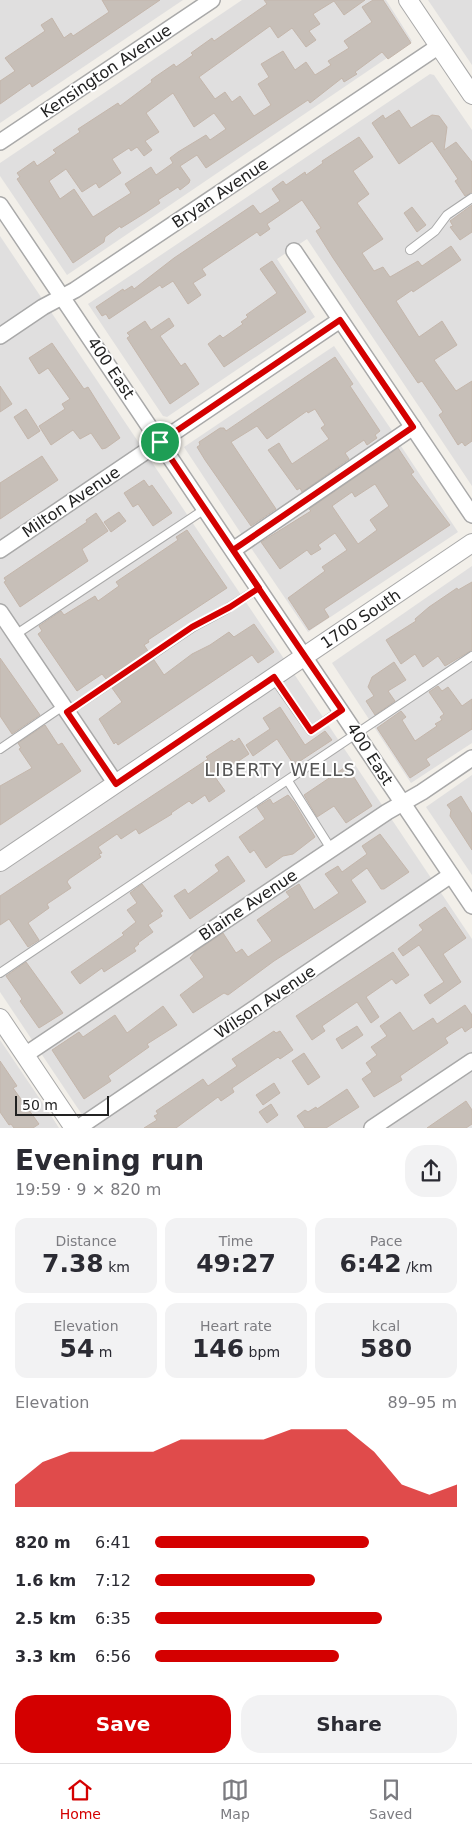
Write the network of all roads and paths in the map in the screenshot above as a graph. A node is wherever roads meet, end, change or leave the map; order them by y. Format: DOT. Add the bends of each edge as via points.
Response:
graph roads {
  1 [pos="212,0"];
  2 [pos="408,0"];
  3 [pos="439,46"];
  4 [pos="472,95"];
  5 [pos="0,142"];
  6 [pos="472,198"];
  7 [pos="0,205"];
  8 [pos="410,250"];
  9 [pos="294,251"];
  10 [pos="62,297"];
  11 [pos="340,320"];
  12 [pos="0,336"];
  13 [pos="413,427"];
  14 [pos="160,442"];
  15 [pos="205,509"];
  16 [pos="472,515"];
  17 [pos="472,543"];
  18 [pos="0,550"];
  19 [pos="233,550"];
  20 [pos="259,588"];
  21 [pos="0,612"];
  22 [pos="15,635"];
  23 [pos="472,656"];
  24 [pos="304,657"];
  25 [pos="274,677"];
  26 [pos="65,709"];
  27 [pos="342,710"];
  28 [pos="357,735"];
  29 [pos="0,749"];
  30 [pos="472,758"];
  31 [pos="288,781"];
  32 [pos="116,784"];
  33 [pos="403,803"];
  34 [pos="332,849"];
  35 [pos="0,862"];
  36 [pos="451,875"];
  37 [pos="472,906"];
  38 [pos="0,974"];
  39 [pos="0,1018"];
  40 [pos="25,1055"];
  41 [pos="472,1061"];
  42 [pos="74,1128"];
  43 [pos="78,1128"];
  44 [pos="372,1128"];
  1 -- 5 [label="street, Kensington Avenue"];
  2 -- 3 [label="street"];
  3 -- 4 [label="street"];
  3 -- 10 [label="street, Bryan Avenue"];
  6 -- 8 [label="lane" via="447,215 435,231"];
  7 -- 10 [label="street, 400 East"];
  9 -- 11 [label="street"];
  10 -- 12 [label="street, Bryan Avenue"];
  10 -- 14 [label="street, 400 East"];
  11 -- 13 [label="street"];
  11 -- 14 [label="street, Milton Avenue"];
  13 -- 16 [label="street"];
  13 -- 19 [label="street"];
  14 -- 15 [label="street, 400 East"];
  14 -- 18 [label="street, Milton Avenue"];
  15 -- 19 [label="street, 400 East"];
  15 -- 22 [label="lane"];
  17 -- 24 [label="street, 1700 South"];
  19 -- 20 [label="street, 400 East"];
  20 -- 24 [label="street, 400 East"];
  20 -- 26 [label="lane"];
  21 -- 22 [label="street"];
  22 -- 26 [label="street"];
  23 -- 28 [label="lane"];
  24 -- 25 [label="street, 1700 South"];
  24 -- 27 [label="street, 400 East"];
  25 -- 27 [label="lane" via="311,731"];
  25 -- 32 [label="street, 1700 South"];
  26 -- 29 [label="lane"];
  26 -- 32 [label="street"];
  27 -- 28 [label="street, 400 East"];
  28 -- 31 [label="lane"];
  28 -- 33 [label="street, 400 East"];
  30 -- 33 [label="street, Blaine Avenue"];
  31 -- 34 [label="lane"];
  31 -- 38 [label="lane"];
  32 -- 35 [label="street, 1700 South"];
  33 -- 34 [label="street, Blaine Avenue"];
  33 -- 36 [label="street, 400 East"];
  34 -- 40 [label="street, Blaine Avenue"];
  36 -- 37 [label="street, 400 East"];
  36 -- 43 [label="street, Wilson Avenue"];
  39 -- 40 [label="street"];
  40 -- 42 [label="street"];
  41 -- 44 [label="street"];
}
